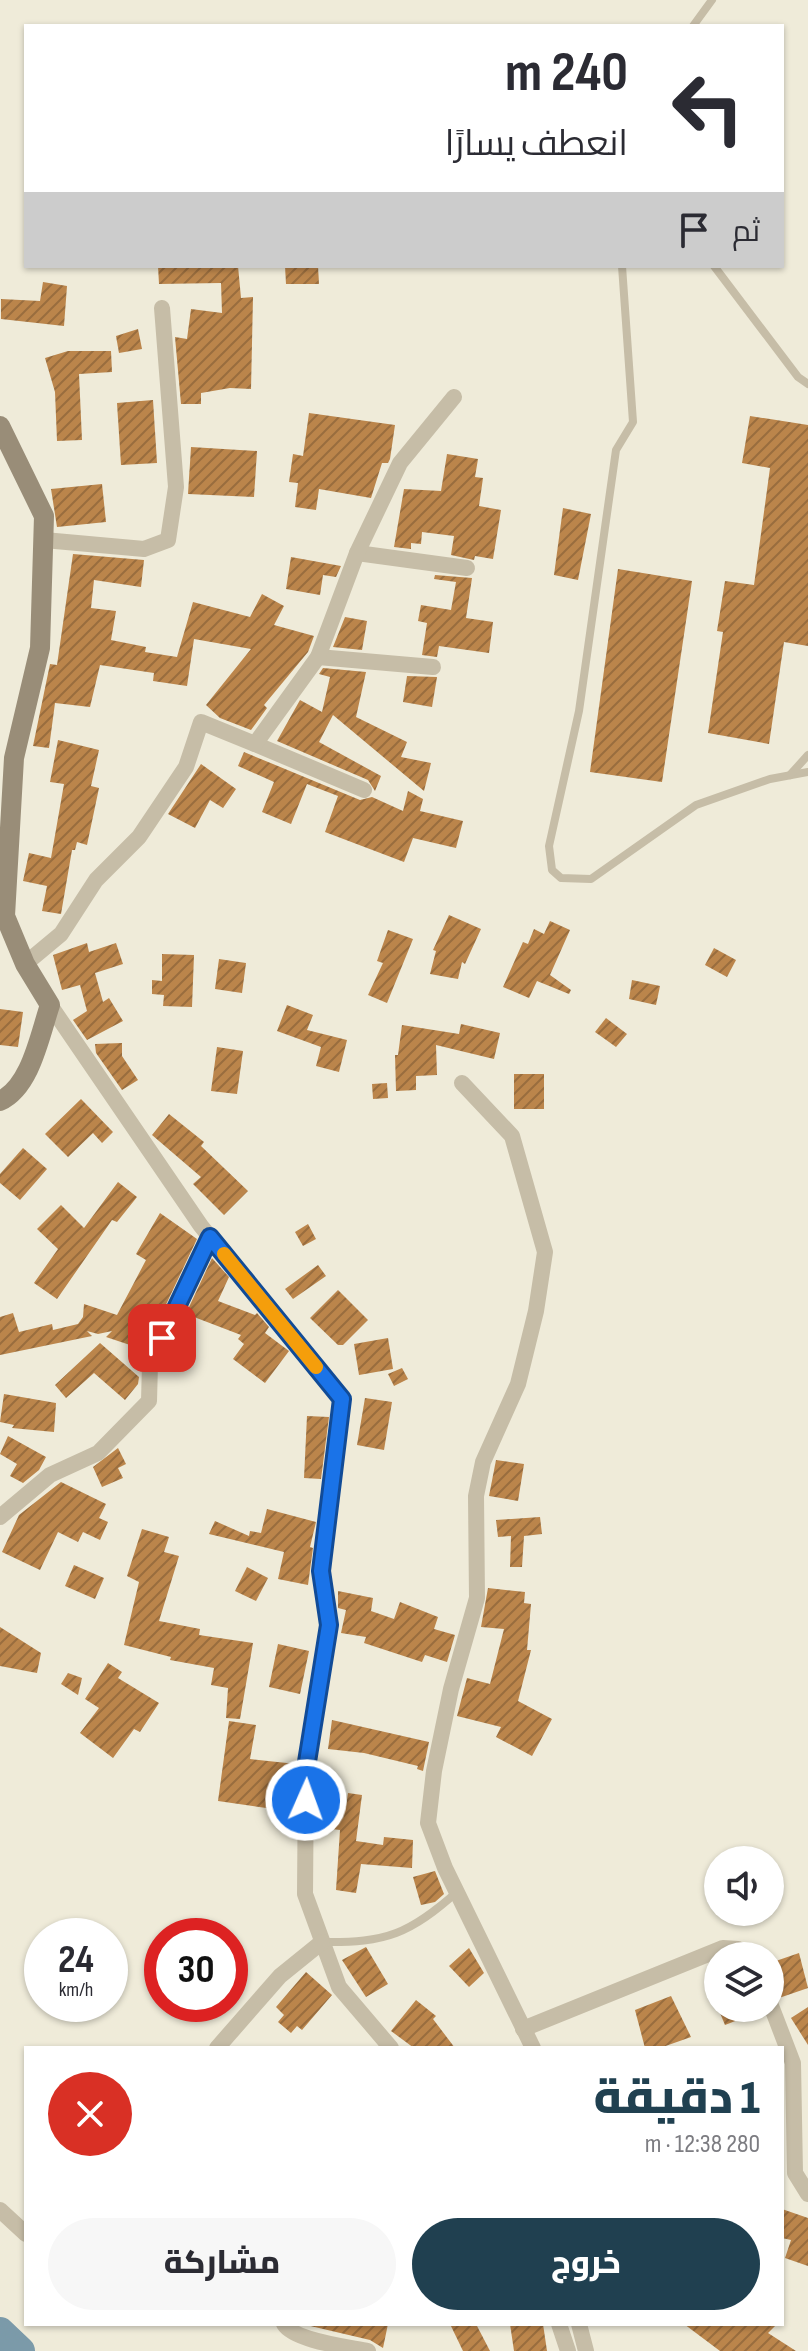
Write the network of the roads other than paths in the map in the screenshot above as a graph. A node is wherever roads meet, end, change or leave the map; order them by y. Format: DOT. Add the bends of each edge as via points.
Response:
graph roads {
  1 [pos="712,0"];
  2 [pos="694,24"];
  3 [pos="622,268"];
  4 [pos="716,268"];
  5 [pos="162,308"];
  6 [pos="808,384"];
  7 [pos="454,397"];
  8 [pos="0,426"];
  9 [pos="0,461"];
  10 [pos="23,469"];
  11 [pos="44,540"];
  12 [pos="357,553"];
  13 [pos="467,568"];
  14 [pos="318,657"];
  15 [pos="433,667"];
  16 [pos="255,744"];
  17 [pos="808,755"];
  18 [pos="808,772"];
  19 [pos="789,776"];
  20 [pos="364,790"];
  21 [pos="25,964"];
  22 [pos="50,1005"];
  23 [pos="462,1083"];
  24 [pos="0,1101"];
  25 [pos="210,1237"];
  26 [pos="0,1517"];
  27 [pos="458,1891"];
  28 [pos="322,1942"];
  29 [pos="704,1956"];
  30 [pos="777,2022"];
  31 [pos="523,2029"];
  32 [pos="219,2046"];
  33 [pos="389,2046"];
  34 [pos="532,2046"];
  35 [pos="808,2194"];
  36 [pos="0,2210"];
  37 [pos="24,2232"];
  38 [pos="285,2326"];
  39 [pos="560,2326"];
  40 [pos="580,2326"];
  41 [pos="368,2351"];
  42 [pos="568,2351"];
  43 [pos="586,2351"];
  1 -- 2 [label="lane"];
  3 -- 19 [label="lane" via="633,422 616,450 579,711 549,846 552,870 561,878 591,879 696,805"];
  4 -- 6 [label="lane"];
  5 -- 11 [label="street" via="176,487 168,540 144,549"];
  7 -- 12 [label="street" via="400,463"];
  8 -- 10 [label="street"];
  9 -- 10 [label="street"];
  10 -- 11 [label="street" via="44,516"];
  11 -- 21 [label="street" via="40,648 14,758 5,916"];
  12 -- 13 [label="street"];
  12 -- 14 [label="street"];
  14 -- 15 [label="street"];
  14 -- 16 [label="street"];
  16 -- 20 [label="street"];
  16 -- 21 [label="street" via="201,722 186,767 139,837 96,880 61,934"];
  17 -- 19 [label="lane"];
  18 -- 19 [label="lane"];
  21 -- 22 [label="street"];
  22 -- 24 [label="street" via="28,1070"];
  22 -- 25 [label="street"];
  23 -- 27 [label="street" via="512,1136 545,1252 518,1384 483,1462 476,1496 477,1598 434,1771 428,1823"];
  25 -- 26 [label="street" via="150,1364 149,1401 98,1453 50,1475"];
  25 -- 28 [label="street" via="342,1399 321,1571 329,1625 306,1768 305,1894"];
  27 -- 28 [label="lane" via="434,1913 384,1940"];
  27 -- 31 [label="street"];
  28 -- 32 [label="street" via="280,1976"];
  28 -- 33 [label="street" via="339,1987"];
  29 -- 31 [label="street"];
  30 -- 35 [label="street" via="793,2063 795,2173"];
  31 -- 34 [label="street"];
  36 -- 37 [label="street"];
  38 -- 41 [label="street" via="321,2342"];
  39 -- 42 [label="street"];
  40 -- 43 [label="street"];
}
